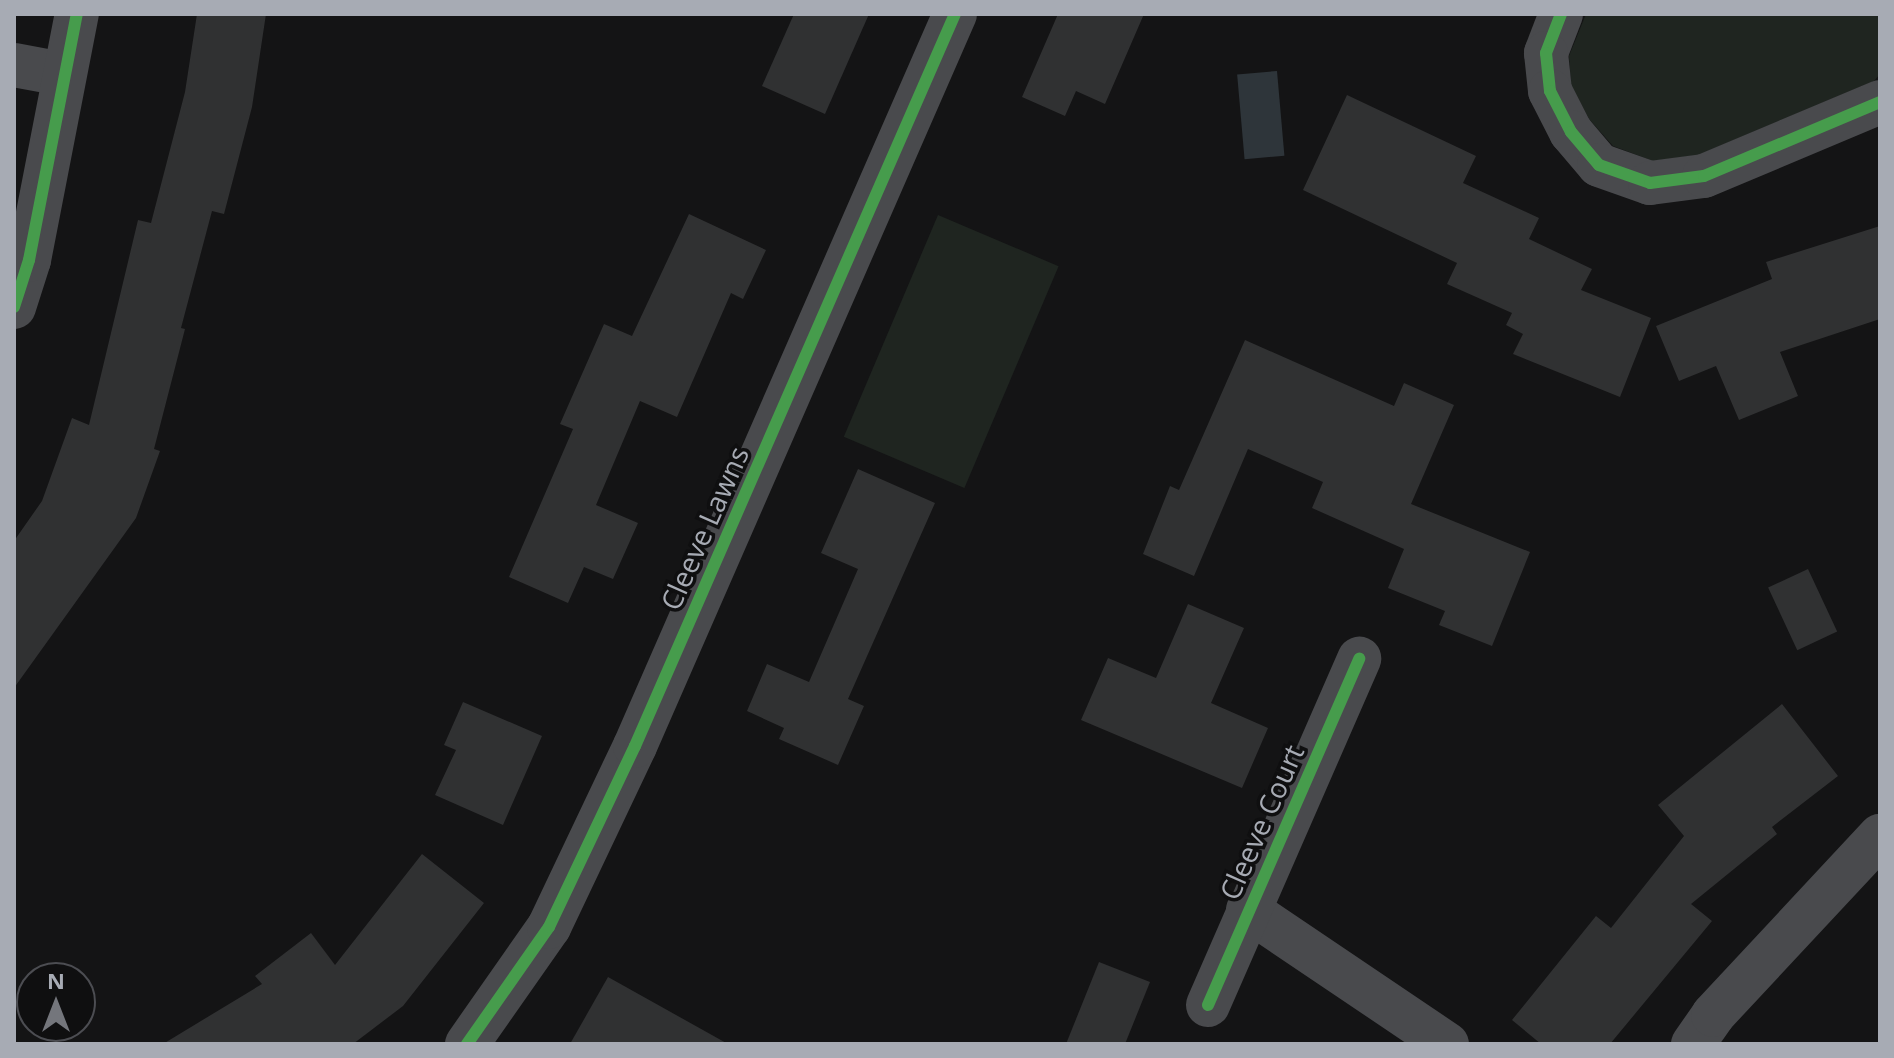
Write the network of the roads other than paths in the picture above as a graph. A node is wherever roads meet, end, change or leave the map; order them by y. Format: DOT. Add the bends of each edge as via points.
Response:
graph roads {
  1 [pos="77,14"];
  2 [pos="955,14"];
  3 [pos="1561,14"];
  4 [pos="14,65"];
  5 [pos="63,74"];
  6 [pos="1880,102"];
  7 [pos="14,307"];
  8 [pos="1359,659"];
  9 [pos="1880,836"];
  10 [pos="1248,910"];
  11 [pos="1208,1005"];
  12 [pos="467,1044"];
  13 [pos="1447,1044"];
  14 [pos="1693,1044"];
  1 -- 5 [label="street"];
  2 -- 12 [label="street, Cleeve Lawns" via="635,746 549,927"];
  3 -- 6 [label="street" via="1546,53 1550,91 1571,132 1599,165 1650,183 1704,176"];
  4 -- 5 [label="street"];
  5 -- 7 [label="street" via="29,260"];
  8 -- 10 [label="street, Cleeve Court"];
  9 -- 14 [label="street" via="1713,1015"];
  10 -- 11 [label="street, Cleeve Court"];
  10 -- 13 [label="street, Cleeve Court"];
}
